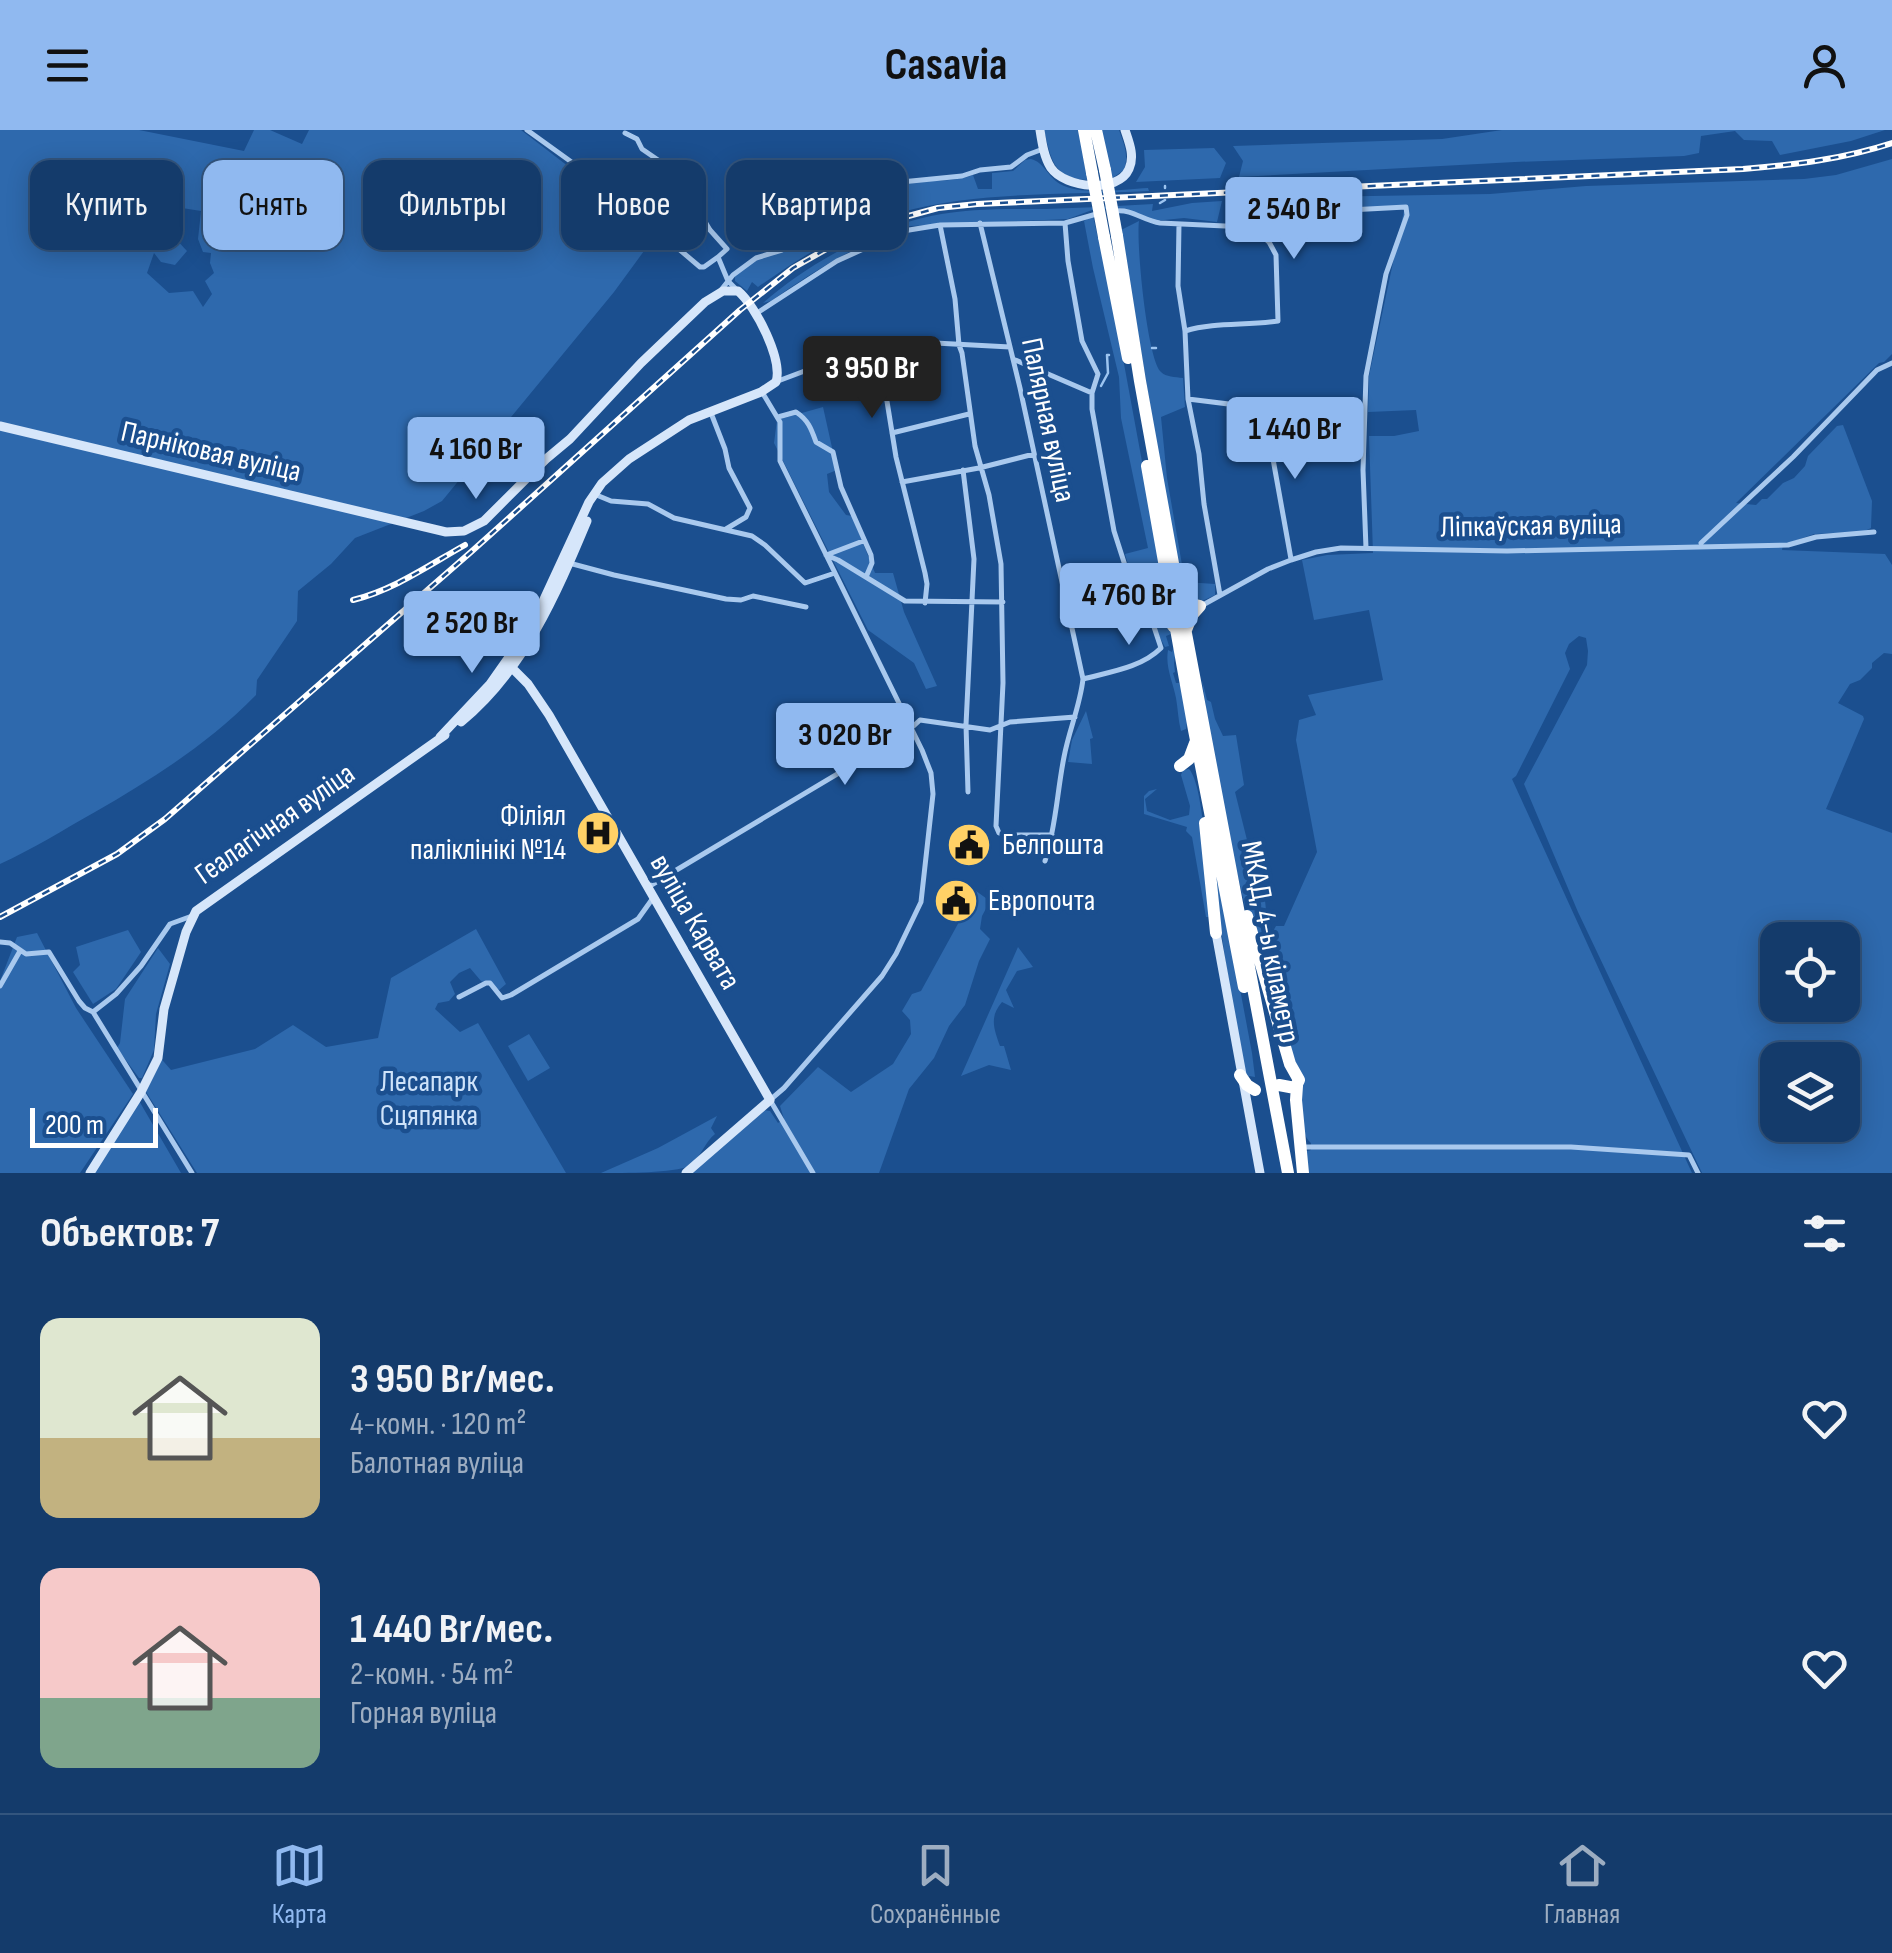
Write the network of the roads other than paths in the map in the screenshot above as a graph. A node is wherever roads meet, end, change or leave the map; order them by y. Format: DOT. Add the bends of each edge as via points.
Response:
graph roads {
  1 [pos="527,130"];
  2 [pos="1040,130"];
  3 [pos="1084,130"];
  4 [pos="1096,130"];
  5 [pos="1125,130"];
  6 [pos="625,133"];
  7 [pos="1044,149"];
  8 [pos="1098,172"];
  9 [pos="1065,222"];
  10 [pos="980,224"];
  11 [pos="1179,224"];
  12 [pos="940,225"];
  13 [pos="1253,228"];
  14 [pos="718,256"];
  15 [pos="728,281"];
  16 [pos="738,291"];
  17 [pos="718,293"];
  18 [pos="757,313"];
  19 [pos="1185,331"];
  20 [pos="959,345"];
  21 [pos="1010,347"];
  22 [pos="879,352"];
  23 [pos="1013,359"];
  24 [pos="1892,363"];
  25 [pos="776,382"];
  26 [pos="762,392"];
  27 [pos="1092,393"];
  28 [pos="1188,399"];
  29 [pos="1264,410"];
  30 [pos="711,412"];
  31 [pos="970,414"];
  32 [pos="778,417"];
  33 [pos="2,423"];
  34 [pos="1364,430"];
  35 [pos="892,434"];
  36 [pos="1034,454"];
  37 [pos="979,468"];
  38 [pos="963,470"];
  39 [pos="902,482"];
  40 [pos="596,496"];
  41 [pos="726,529"];
  42 [pos="1874,532"];
  43 [pos="864,541"];
  44 [pos="1699,545"];
  45 [pos="1366,548"];
  46 [pos="826,556"];
  47 [pos="1291,560"];
  48 [pos="566,561"];
  49 [pos="835,573"];
  50 [pos="866,577"];
  51 [pos="1174,594"];
  52 [pos="1220,594"];
  53 [pos="925,602"];
  54 [pos="1003,602"];
  55 [pos="972,603"];
  56 [pos="1200,606"];
  57 [pos="806,607"];
  58 [pos="1156,615"];
  59 [pos="1181,629"];
  60 [pos="511,662"];
  61 [pos="1082,678"];
  62 [pos="1075,718"];
  63 [pos="1198,720"];
  64 [pos="966,725"];
  65 [pos="1002,726"];
  66 [pos="910,728"];
  67 [pos="1196,741"];
  68 [pos="1203,776"];
  69 [pos="968,792"];
  70 [pos="1052,835"];
  71 [pos="1045,861"];
  72 [pos="1229,861"];
  73 [pos="647,887"];
  74 [pos="653,898"];
  75 [pos="192,916"];
  76 [pos="1216,933"];
  77 [pos="0,942"];
  78 [pos="20,951"];
  79 [pos="0,986"];
  80 [pos="459,997"];
  81 [pos="93,1012"];
  82 [pos="1264,1072"];
  83 [pos="1240,1075"];
  84 [pos="141,1092"];
  85 [pos="1248,1094"];
  86 [pos="770,1100"];
  87 [pos="1271,1106"];
  88 [pos="1301,1147"];
  89 [pos="90,1173"];
  90 [pos="192,1173"];
  91 [pos="686,1173"];
  92 [pos="813,1173"];
  93 [pos="1260,1173"];
  94 [pos="1279,1173"];
  95 [pos="1288,1173"];
  96 [pos="1302,1173"];
  97 [pos="1698,1173"];
  1 -- 14 [label="street" via="700,267"];
  2 -- 7 [label="street"];
  3 -- 8 [label="highway"];
  4 -- 8 [label="highway"];
  5 -- 7 [label="street" via="1131,164 1113,183 1063,179"];
  6 -- 14 [label="street" via="658,160 671,192 698,210 722,240 728,249"];
  7 -- 15 [label="street" via="1006,168 872,186 860,220 756,258"];
  8 -- 51 [label="highway, bridge"];
  9 -- 10 [label="street"];
  9 -- 11 [label="street" via="1122,210"];
  9 -- 27 [label="street" via="1082,341 1098,374"];
  10 -- 12 [label="street"];
  10 -- 21 [label="street, Палярная вуліца"];
  11 -- 13 [label="street"];
  11 -- 19 [label="street"];
  12 -- 18 [label="street" via="863,247"];
  12 -- 20 [label="street"];
  13 -- 19 [label="street" via="1276,255 1278,321"];
  13 -- 34 [label="street" via="1330,211 1406,206 1368,368"];
  14 -- 15 [label="street"];
  15 -- 16 [label="street"];
  15 -- 17 [label="street"];
  16 -- 17 [label="street"];
  16 -- 18 [label="street"];
  17 -- 33 [label="street, Парніковая вуліца" via="484,522 456,532"];
  18 -- 25 [label="street" via="779,372"];
  19 -- 28 [label="street"];
  20 -- 21 [label="street, Геалагічная вуліца"];
  20 -- 22 [label="street, Геалагічная вуліца"];
  20 -- 31 [label="street"];
  21 -- 23 [label="street, Палярная вуліца"];
  22 -- 25 [label="street, Геалагічная вуліца" via="826,362"];
  22 -- 35 [label="street"];
  23 -- 27 [label="street"];
  23 -- 36 [label="street, Палярная вуліца"];
  24 -- 44 [label="street" via="1877,370"];
  25 -- 26 [label="street, Геалагічная вуліца"];
  26 -- 30 [label="street, Геалагічная вуліца"];
  26 -- 32 [label="street"];
  27 -- 58 [label="street" via="1118,543 1138,606"];
  28 -- 29 [label="street"];
  28 -- 52 [label="street"];
  29 -- 34 [label="street"];
  29 -- 47 [label="street"];
  30 -- 40 [label="street, Геалагічная вуліца" via="659,437"];
  30 -- 41 [label="street" via="728,468 750,508"];
  31 -- 35 [label="street"];
  31 -- 37 [label="street"];
  32 -- 43 [label="street" via="796,412 816,442 834,452"];
  32 -- 46 [label="street" via="780,462"];
  34 -- 45 [label="street"];
  35 -- 39 [label="street"];
  36 -- 37 [label="street"];
  36 -- 61 [label="street, Палярная вуліца"];
  37 -- 38 [label="street"];
  37 -- 54 [label="street" via="999,547"];
  38 -- 39 [label="street"];
  38 -- 55 [label="street" via="974,547"];
  39 -- 53 [label="street" via="926,573"];
  40 -- 41 [label="street" via="648,504 674,518"];
  40 -- 48 [label="street, Геалагічная вуліца"];
  41 -- 49 [label="street" via="758,538 806,584"];
  42 -- 44 [label="street, Ліпкаўская вуліца" via="1788,544"];
  43 -- 46 [label="street"];
  43 -- 50 [label="street" via="872,559"];
  44 -- 45 [label="street, Ліпкаўская вуліца" via="1507,552"];
  45 -- 47 [label="street, Ліпкаўская вуліца"];
  46 -- 49 [label="street"];
  46 -- 50 [label="street"];
  47 -- 52 [label="street, Ліпкаўская вуліца"];
  48 -- 57 [label="street" via="726,599 753,596"];
  48 -- 60 [label="street, Геалагічная вуліца"];
  49 -- 66 [label="street"];
  50 -- 53 [label="street" via="903,600"];
  51 -- 56 [label="highway"];
  51 -- 58 [label="highway"];
  51 -- 59 [label="highway"];
  52 -- 56 [label="street, Ліпкаўская вуліца"];
  53 -- 55 [label="street"];
  54 -- 55 [label="street"];
  54 -- 65 [label="street"];
  55 -- 64 [label="street"];
  56 -- 59 [label="highway"];
  58 -- 59 [label="highway"];
  58 -- 61 [label="street" via="1152,624 1161,648 1154,655"];
  59 -- 63 [label="highway"];
  60 -- 73 [label="street, вуліца Карвата" via="549,715"];
  60 -- 75 [label="street, Геалагічная вуліца" via="470,715"];
  61 -- 62 [label="street, Палярная вуліца"];
  62 -- 65 [label="street"];
  62 -- 70 [label="street, Палярная вуліца"];
  63 -- 67 [label="highway, МКАД, 4-ы кіламетр"];
  63 -- 72 [label="highway, МКАД, 4-ы кіламетр"];
  64 -- 65 [label="street"];
  64 -- 66 [label="street" via="923,720"];
  64 -- 69 [label="street"];
  65 -- 70 [label="street" via="998,831"];
  66 -- 73 [label="street"];
  66 -- 86 [label="street" via="933,787 921,902 887,970"];
  67 -- 68 [label="highway, МКАД, 4-ы кіламетр"];
  67 -- 68 [label="highway" via="1180,766"];
  68 -- 76 [label="highway"];
  68 -- 82 [label="highway, МКАД, 4-ы кіламетр"];
  70 -- 71 [label="street, Палярная вуліца"];
  72 -- 82 [label="highway, МКАД, 4-ы кіламетр"];
  72 -- 88 [label="highway" via="1290,1064"];
  73 -- 74 [label="street, вуліца Карвата"];
  74 -- 80 [label="street" via="638,919 511,995 502,998 486,983"];
  74 -- 86 [label="street, вуліца Карвата"];
  75 -- 81 [label="street" via="170,924 141,966"];
  75 -- 84 [label="street, Геалагічная вуліца" via="164,1009 158,1058"];
  76 -- 83 [label="street"];
  77 -- 78 [label="street"];
  78 -- 79 [label="street"];
  78 -- 81 [label="street" via="48,952"];
  81 -- 84 [label="street"];
  82 -- 87 [label="highway, МКАД, 4-ы кіламетр"];
  83 -- 85 [label="highway"];
  84 -- 89 [label="street, Геалагічная вуліца"];
  84 -- 90 [label="street"];
  85 -- 93 [label="street"];
  86 -- 91 [label="street"];
  86 -- 92 [label="street, вуліца Карвата"];
  87 -- 94 [label="highway, МКАД, 4-ы кіламетр"];
  87 -- 95 [label="highway, МКАД, 4-ы кіламетр"];
  88 -- 96 [label="highway"];
  88 -- 97 [label="street" via="1571,1147 1688,1155"];
}
